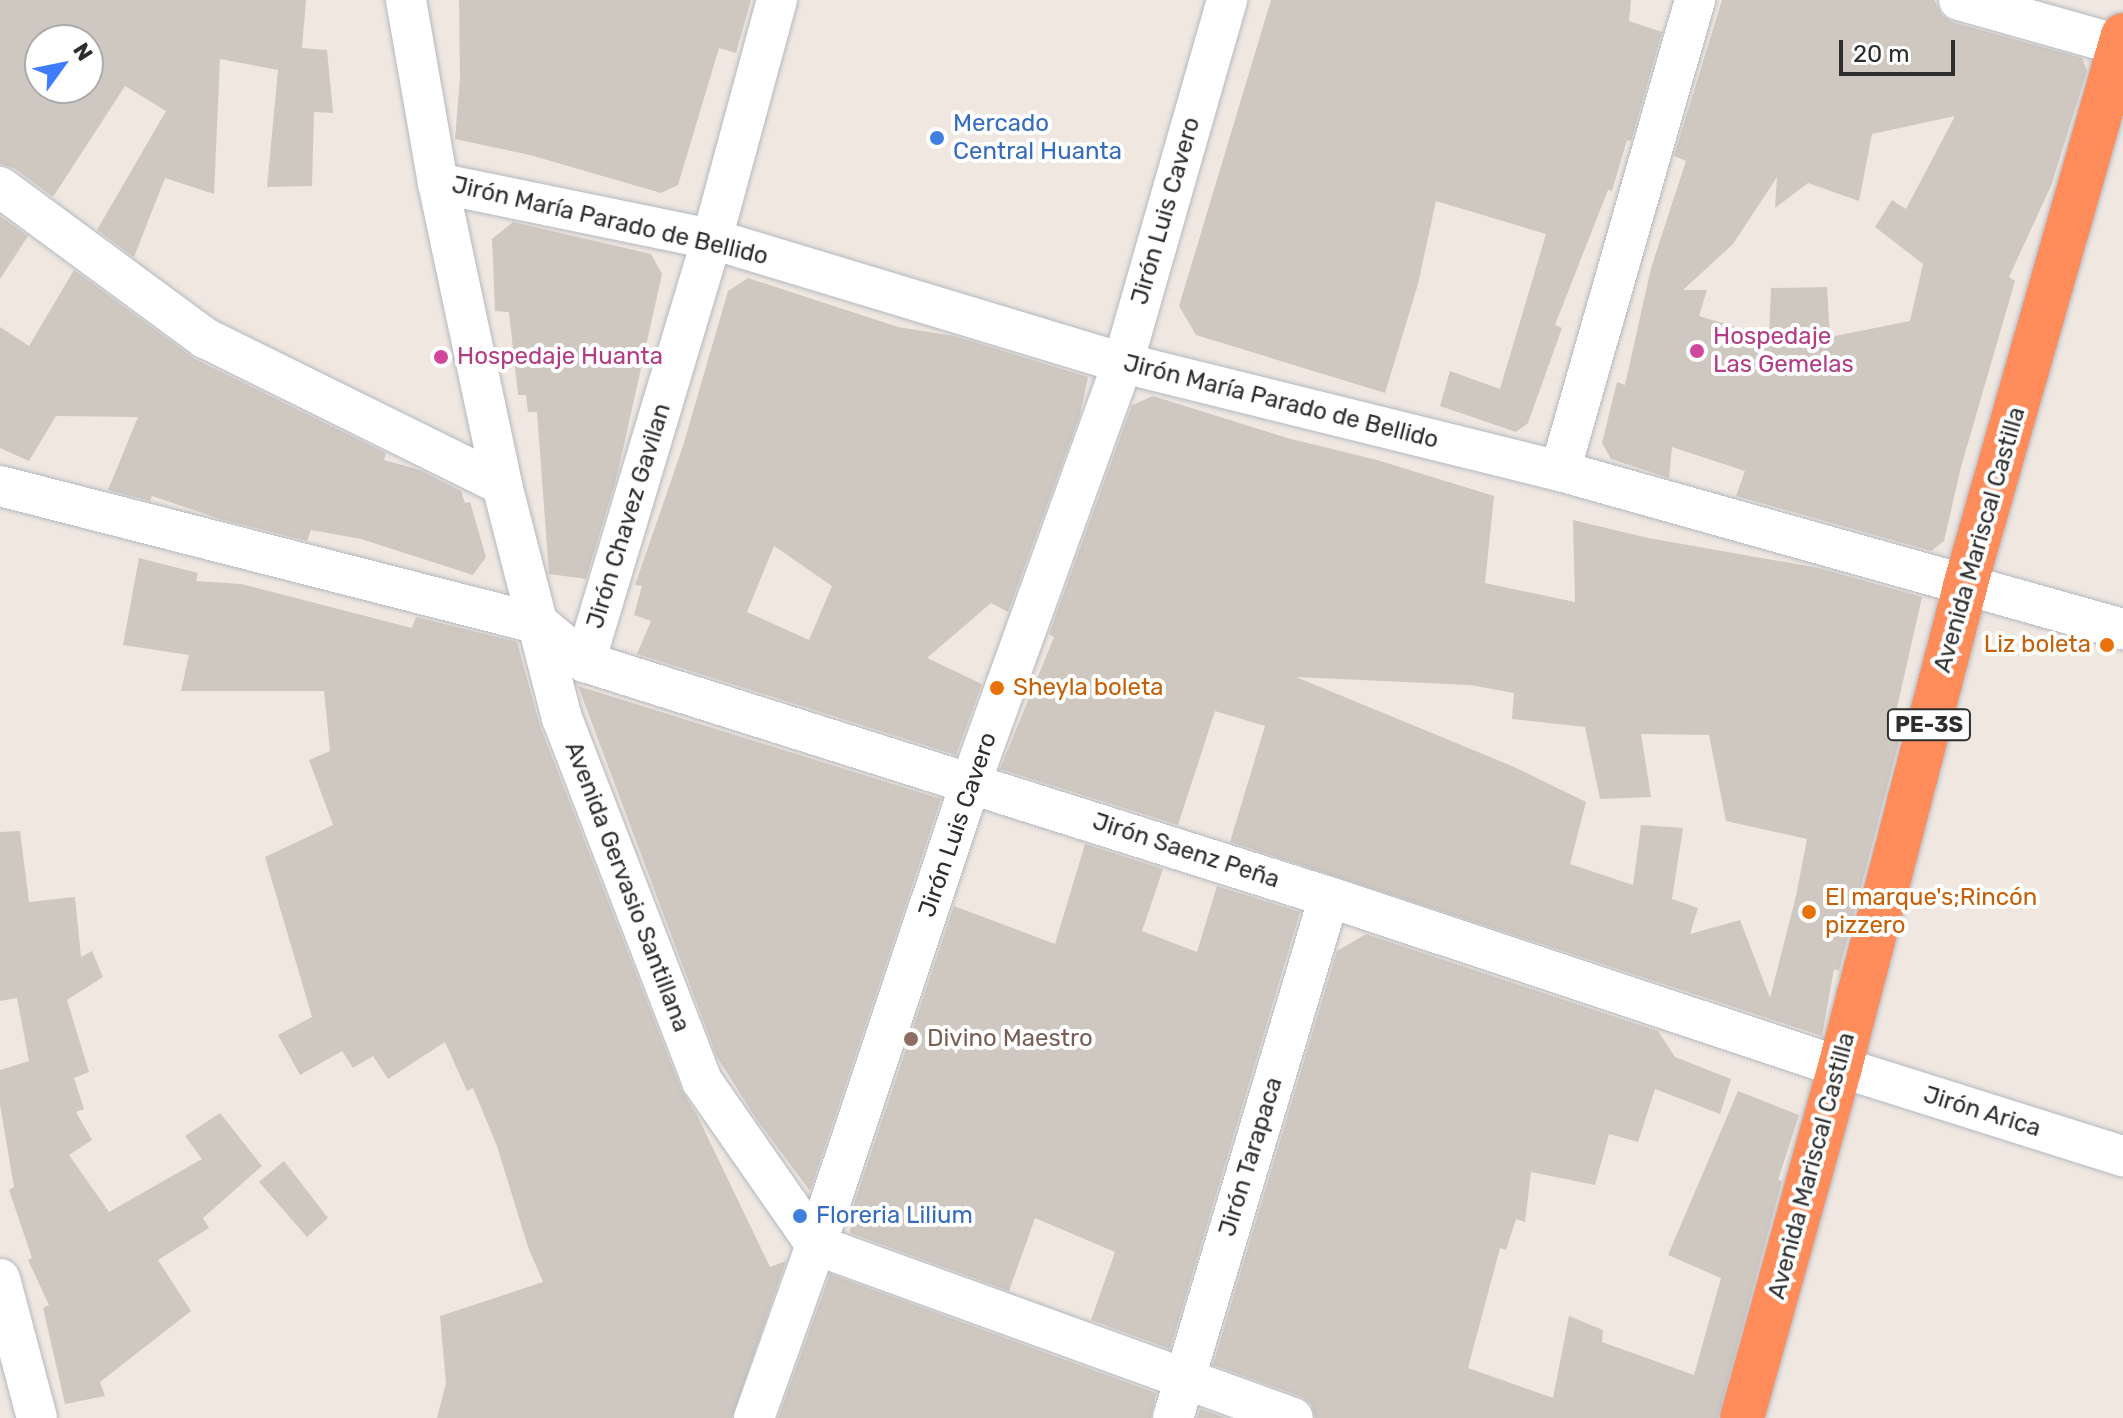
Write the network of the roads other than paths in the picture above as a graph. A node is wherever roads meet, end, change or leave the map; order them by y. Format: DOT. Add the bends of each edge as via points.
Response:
graph roads {
  1 [pos="406,0"];
  2 [pos="777,0"];
  3 [pos="1227,0"];
  4 [pos="1695,0"];
  5 [pos="1959,0"];
  6 [pos="2122,42"];
  7 [pos="438,183"];
  8 [pos="0,187"];
  9 [pos="712,239"];
  10 [pos="1123,363"];
  11 [pos="1560,471"];
  12 [pos="502,485"];
  13 [pos="0,486"];
  14 [pos="1965,586"];
  15 [pos="539,624"];
  16 [pos="2123,629"];
  17 [pos="585,662"];
  18 [pos="971,782"];
  19 [pos="1329,897"];
  20 [pos="1840,1067"];
  21 [pos="2123,1156"];
  22 [pos="816,1245"];
  23 [pos="0,1279"];
  24 [pos="1185,1378"];
  25 [pos="37,1418"];
  26 [pos="754,1418"];
  27 [pos="1173,1418"];
  28 [pos="1293,1418"];
  29 [pos="1742,1418"];
  1 -- 7 [label="street, Avenida Gervasio Santillana"];
  2 -- 9 [label="street, Jirón Chavez Gavilan"];
  3 -- 10 [label="street, Jirón Luis Cavero"];
  4 -- 11 [label="street"];
  5 -- 6 [label="street"];
  6 -- 14 [label="highway, Avenida Mariscal Castilla / PE-3S"];
  7 -- 9 [label="street, Jirón María Parado de Bellido"];
  7 -- 12 [label="street, Avenida Gervasio Santillana"];
  8 -- 12 [label="street" via="205,338"];
  9 -- 10 [label="street, Jirón María Parado de Bellido"];
  9 -- 17 [label="street, Jirón Chavez Gavilan"];
  10 -- 11 [label="street, Jirón María Parado de Bellido"];
  10 -- 18 [label="street, Jirón Luis Cavero"];
  11 -- 14 [label="street, Jirón María Parado de Bellido"];
  12 -- 15 [label="street, Avenida Gervasio Santillana"];
  13 -- 15 [label="street"];
  14 -- 16 [label="street, Jirón María Parado de Bellido"];
  14 -- 20 [label="highway, Avenida Mariscal Castilla / PE-3S"];
  15 -- 17 [label="street, Jirón Saenz Peña"];
  15 -- 22 [label="street, Avenida Gervasio Santillana" via="562,718 702,1081"];
  17 -- 18 [label="street, Jirón Saenz Peña"];
  18 -- 19 [label="street, Jirón Saenz Peña"];
  18 -- 22 [label="street, Jirón Luis Cavero"];
  19 -- 20 [label="street, Jirón Saenz Peña"];
  19 -- 24 [label="street, Jirón Tarapaca"];
  20 -- 21 [label="street, Jirón Arica"];
  20 -- 29 [label="highway, Avenida Mariscal Castilla / PE-3S"];
  22 -- 24 [label="street"];
  22 -- 26 [label="street, Jirón Luis Cavero"];
  23 -- 25 [label="street"];
  24 -- 27 [label="street, Jirón Tarapaca"];
  24 -- 28 [label="street"];
}
